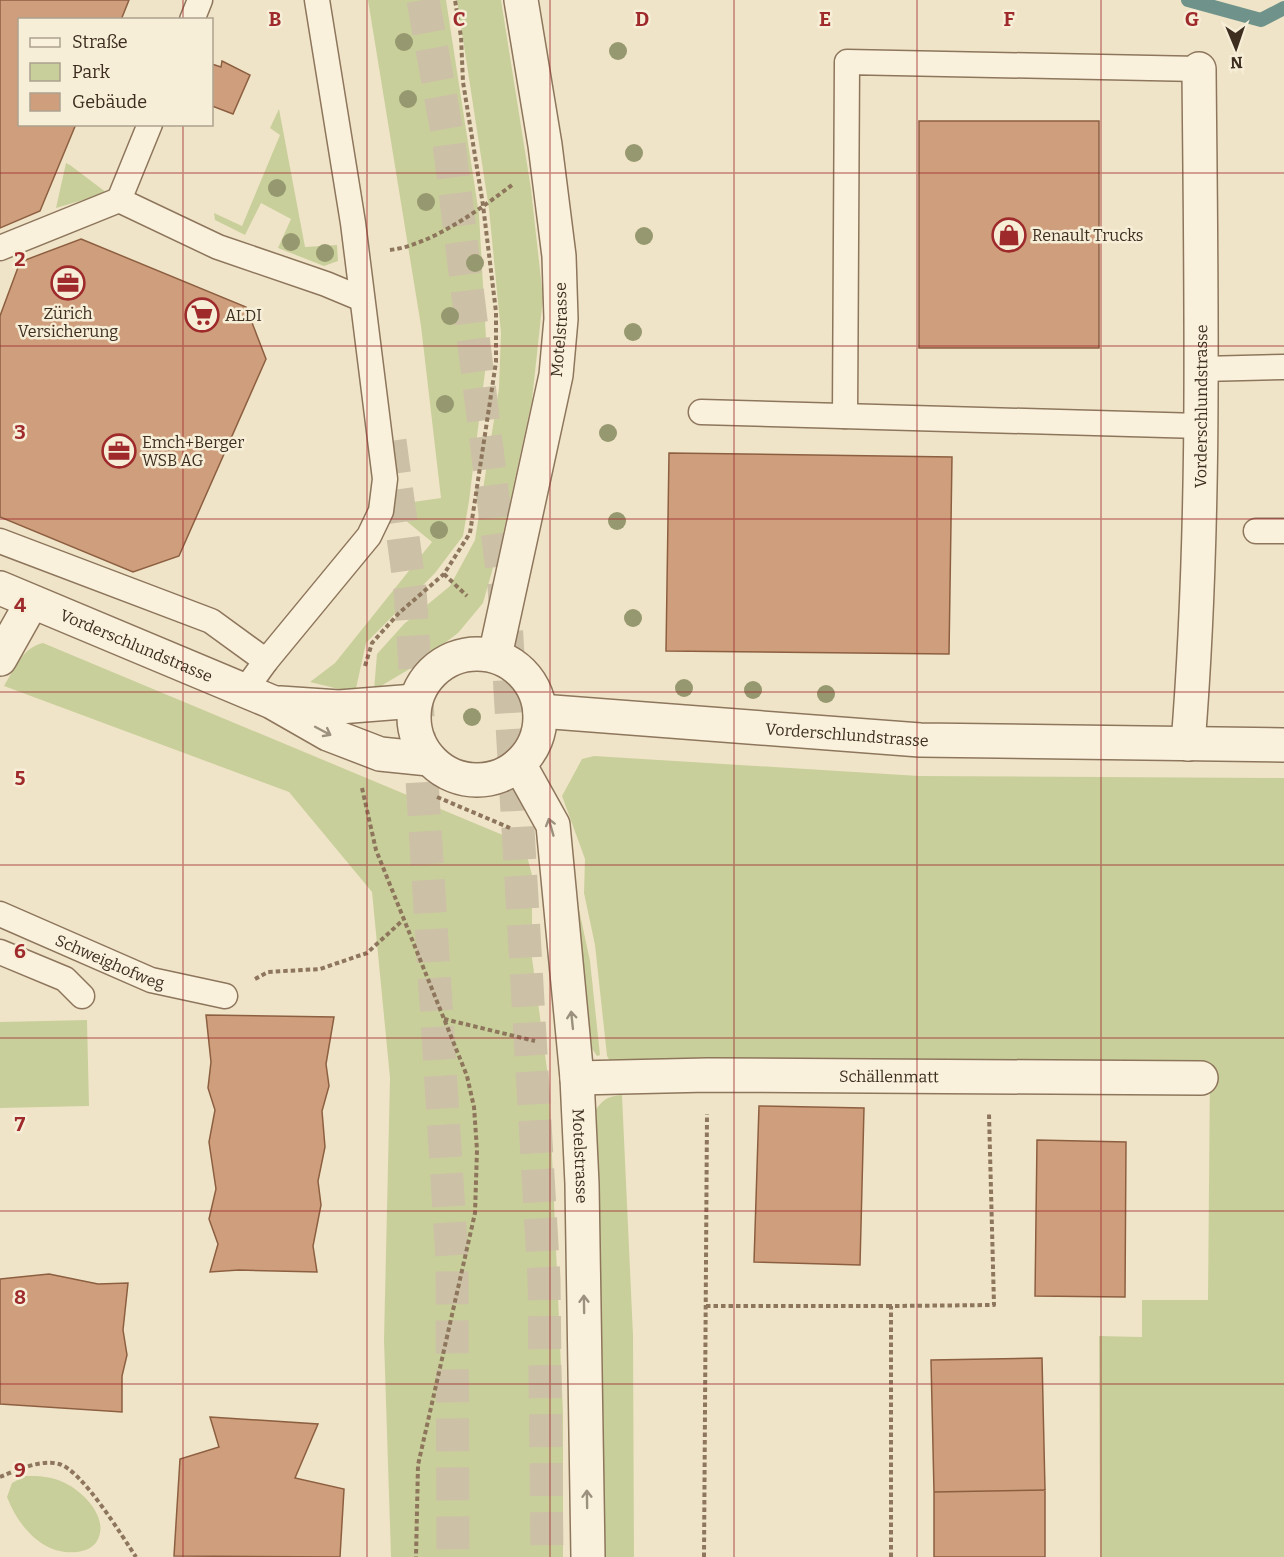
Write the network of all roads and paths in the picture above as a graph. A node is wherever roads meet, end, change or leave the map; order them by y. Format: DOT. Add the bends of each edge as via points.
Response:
graph roads {
  1 [pos="200,0"];
  2 [pos="317,0"];
  3 [pos="455,0"];
  4 [pos="521,0"];
  5 [pos="193,18"];
  6 [pos="1199,69"];
  7 [pos="149,126"];
  8 [pos="119,200"];
  9 [pos="483,208"];
  10 [pos="0,248"];
  11 [pos="408,248"];
  12 [pos="362,299"];
  13 [pos="1284,367"];
  14 [pos="1202,369"];
  15 [pos="701,412"];
  16 [pos="845,416"];
  17 [pos="1200,426"];
  18 [pos="1256,531"];
  19 [pos="1284,531"];
  20 [pos="0,541"];
  21 [pos="0,588"];
  22 [pos="32,602"];
  23 [pos="495,656"];
  24 [pos="0,660"];
  25 [pos="266,661"];
  26 [pos="363,674"];
  27 [pos="259,696"];
  28 [pos="415,701"];
  29 [pos="540,711"];
  30 [pos="1188,744"];
  31 [pos="1284,745"];
  32 [pos="429,759"];
  33 [pos="519,764"];
  34 [pos="361,778"];
  35 [pos="432,795"];
  36 [pos="515,831"];
  37 [pos="0,914"];
  38 [pos="402,921"];
  39 [pos="0,952"];
  40 [pos="82,996"];
  41 [pos="225,996"];
  42 [pos="444,1019"];
  43 [pos="542,1043"];
  44 [pos="708,1075"];
  45 [pos="989,1077"];
  46 [pos="577,1078"];
  47 [pos="1201,1078"];
  48 [pos="706,1306"];
  49 [pos="891,1306"];
  50 [pos="0,1477"];
  51 [pos="136,1557"];
  52 [pos="416,1557"];
  53 [pos="588,1557"];
  54 [pos="704,1557"];
  55 [pos="891,1557"];
  1 -- 5 [label="lane"];
  2 -- 12 [label="lane"];
  3 -- 9 [label="path" via="463,82"];
  4 -- 23 [label="street, Motelstrasse" via="545,145 561,319 556,375"];
  6 -- 14 [label="street, Vorderschlundstrasse"];
  6 -- 16 [label="lane" via="847,62"];
  7 -- 8 [label="lane"];
  8 -- 10 [label="lane"];
  8 -- 12 [label="lane" via="218,247"];
  9 -- 11 [label="path"];
  9 -- 26 [label="path" via="496,312 496,362 470,534 444,574 372,643"];
  12 -- 25 [label="lane" via="385,479 381,511 369,536"];
  13 -- 14 [label="lane"];
  14 -- 17 [label="street, Vorderschlundstrasse"];
  15 -- 16 [label="lane"];
  16 -- 17 [label="lane"];
  17 -- 30 [label="street, Vorderschlundstrasse" via="1196,615"];
  18 -- 19 [label="lane"];
  20 -- 25 [label="lane" via="212,621"];
  21 -- 22 [label="street, Vorderschlundstrasse"];
  22 -- 24 [label="street"];
  22 -- 27 [label="street, Vorderschlundstrasse"];
  23 -- 28 [label="street" via="469,653 445,661 426,678"];
  23 -- 29 [label="street" via="517,667 533,687"];
  25 -- 27 [label="lane"];
  27 -- 28 [label="street, Vorderschlundstrasse" via="339,707"];
  27 -- 32 [label="street, Vorderschlundstrasse, one-way" via="328,734 380,754"];
  28 -- 32 [label="street" via="415,731"];
  29 -- 30 [label="street, Vorderschlundstrasse" via="920,740"];
  29 -- 33 [label="street" via="539,731"];
  30 -- 31 [label="street, Vorderschlundstrasse"];
  32 -- 33 [label="street" via="444,772 464,779 484,780"];
  46 -- 33 [label="street, Motelstrasse, one-way" via="553,825"];
  34 -- 38 [label="path" via="376,850"];
  35 -- 36 [label="path"];
  37 -- 41 [label="lane, Schweighofweg" via="151,980"];
  38 -- 41 [label="path" via="367,953 320,969 268,972"];
  38 -- 42 [label="path"];
  39 -- 40 [label="lane" via="65,979"];
  42 -- 43 [label="path"];
  42 -- 52 [label="path" via="474,1107 475,1213 418,1465"];
  44 -- 45 [label="street, Schällenmatt"];
  44 -- 46 [label="street, Schällenmatt"];
  44 -- 48 [label="path"];
  45 -- 47 [label="street, Schällenmatt"];
  45 -- 49 [label="path" via="994,1305"];
  53 -- 46 [label="street, Motelstrasse, one-way" via="583,1196"];
  48 -- 49 [label="path"];
  48 -- 54 [label="path"];
  49 -- 55 [label="path"];
  50 -- 51 [label="path" via="48,1462 61,1464 75,1474 113,1521"];
}
